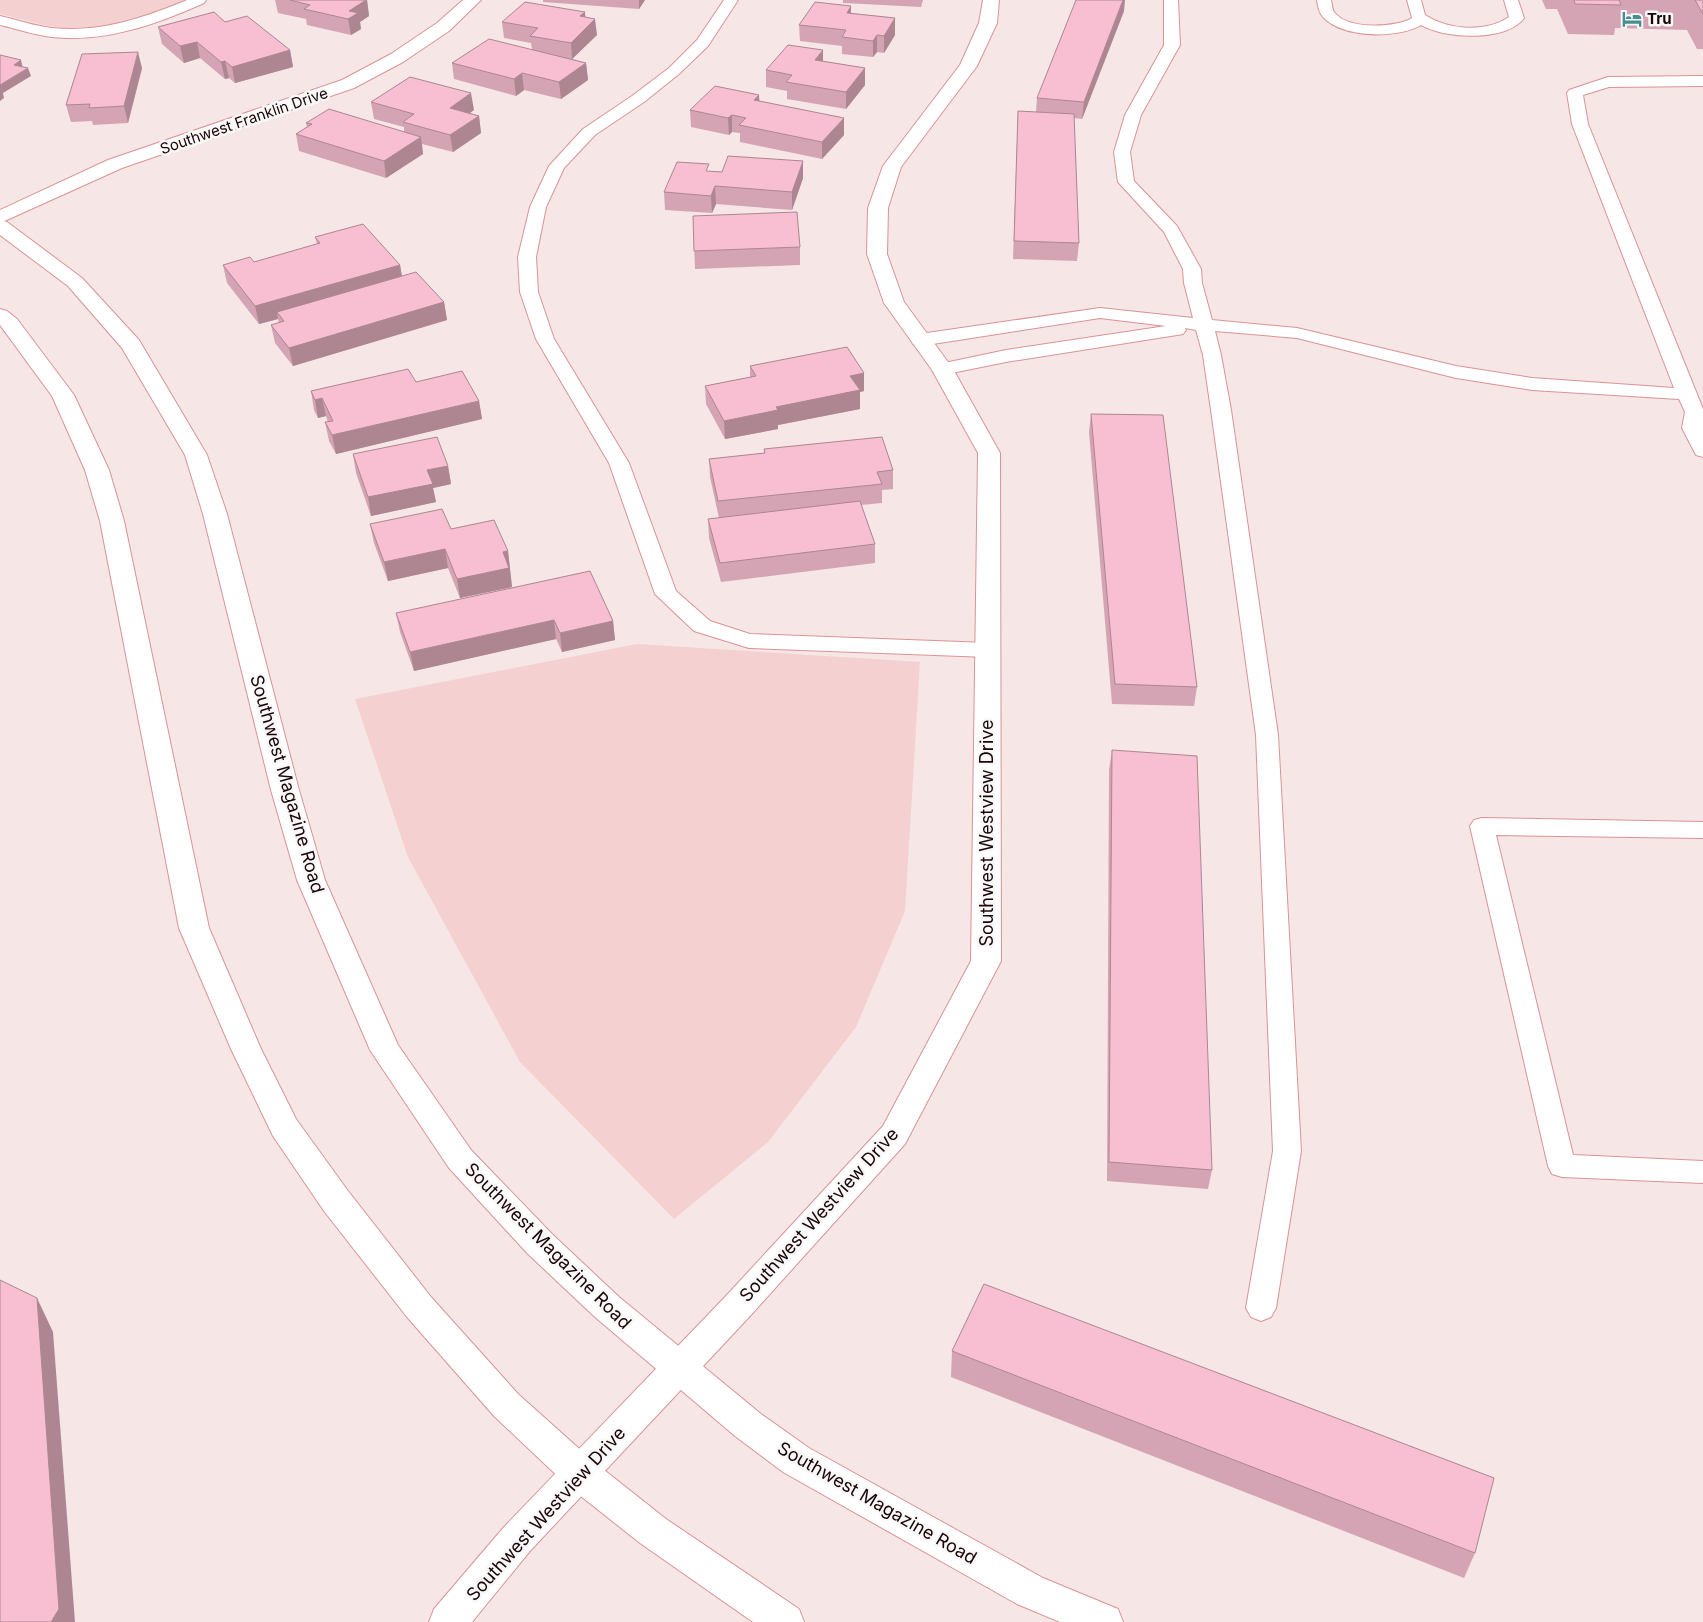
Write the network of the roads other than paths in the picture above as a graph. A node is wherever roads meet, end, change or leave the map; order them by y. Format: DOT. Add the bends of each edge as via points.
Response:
graph roads {
  1 [pos="200,0"];
  2 [pos="474,0"];
  3 [pos="731,0"];
  4 [pos="991,0"];
  5 [pos="1171,0"];
  6 [pos="1324,0"];
  7 [pos="1414,0"];
  8 [pos="1511,0"];
  9 [pos="1421,19"];
  10 [pos="0,20"];
  11 [pos="1703,81"];
  12 [pos="0,217"];
  13 [pos="0,226"];
  14 [pos="0,315"];
  15 [pos="1204,325"];
  16 [pos="920,340"];
  17 [pos="942,369"];
  18 [pos="1686,394"];
  19 [pos="1703,451"];
  20 [pos="988,650"];
  21 [pos="1703,830"];
  22 [pos="1703,1172"];
  23 [pos="1261,1308"];
  24 [pos="679,1369"];
  25 [pos="581,1474"];
  26 [pos="448,1622"];
  27 [pos="785,1622"];
  28 [pos="1104,1622"];
  1 -- 10 [label="lane" via="160,18 91,34 58,33"];
  2 -- 12 [label="main road, Southwest Franklin Drive" via="443,27 397,58 348,84 115,164"];
  3 -- 20 [label="lane" via="703,43 674,71 589,132 557,166 538,207 527,257 529,292 545,339 619,463 666,594 702,626 749,641"];
  4 -- 16 [label="main road, Southwest Westview Drive" via="988,23 968,66 892,166 878,208 877,254 894,303"];
  5 -- 15 [label="lane" via="1172,45 1134,115 1122,152 1126,182 1171,230 1192,268"];
  6 -- 9 [label="lane" via="1327,13 1338,22 1358,28 1398,29 1413,26"];
  7 -- 9 [label="lane"];
  8 -- 9 [label="lane" via="1517,18 1511,24 1494,29 1475,32 1455,30"];
  11 -- 18 [label="lane" via="1608,82 1575,93 1580,124"];
  13 -- 24 [label="main road, Southwest Magazine Road" via="75,282 130,346 196,455 215,514 311,880 385,1050 460,1159 540,1244"];
  14 -- 25 [label="main road" via="10,323 63,395 97,470 118,550 194,928 284,1127 336,1201 419,1307 506,1404"];
  15 -- 16 [label="lane" via="1100,313"];
  15 -- 17 [label="lane"];
  15 -- 18 [label="lane" via="1297,333 1456,372 1532,384"];
  15 -- 23 [label="lane" via="1221,410 1267,735 1287,1152"];
  16 -- 17 [label="main road, Southwest Westview Drive"];
  17 -- 20 [label="main road, Southwest Westview Drive" via="989,453"];
  18 -- 19 [label="lane" via="1695,412 1692,428"];
  20 -- 24 [label="main road, Southwest Westview Drive" via="986,961 894,1135"];
  21 -- 22 [label="lane" via="1482,826 1562,1166"];
  24 -- 25 [label="main road, Southwest Westview Drive"];
  24 -- 28 [label="main road, Southwest Magazine Road" via="796,1460 1030,1591"];
  25 -- 26 [label="main road, Southwest Westview Drive" via="517,1539"];
  25 -- 27 [label="main road" via="653,1532"];
}
